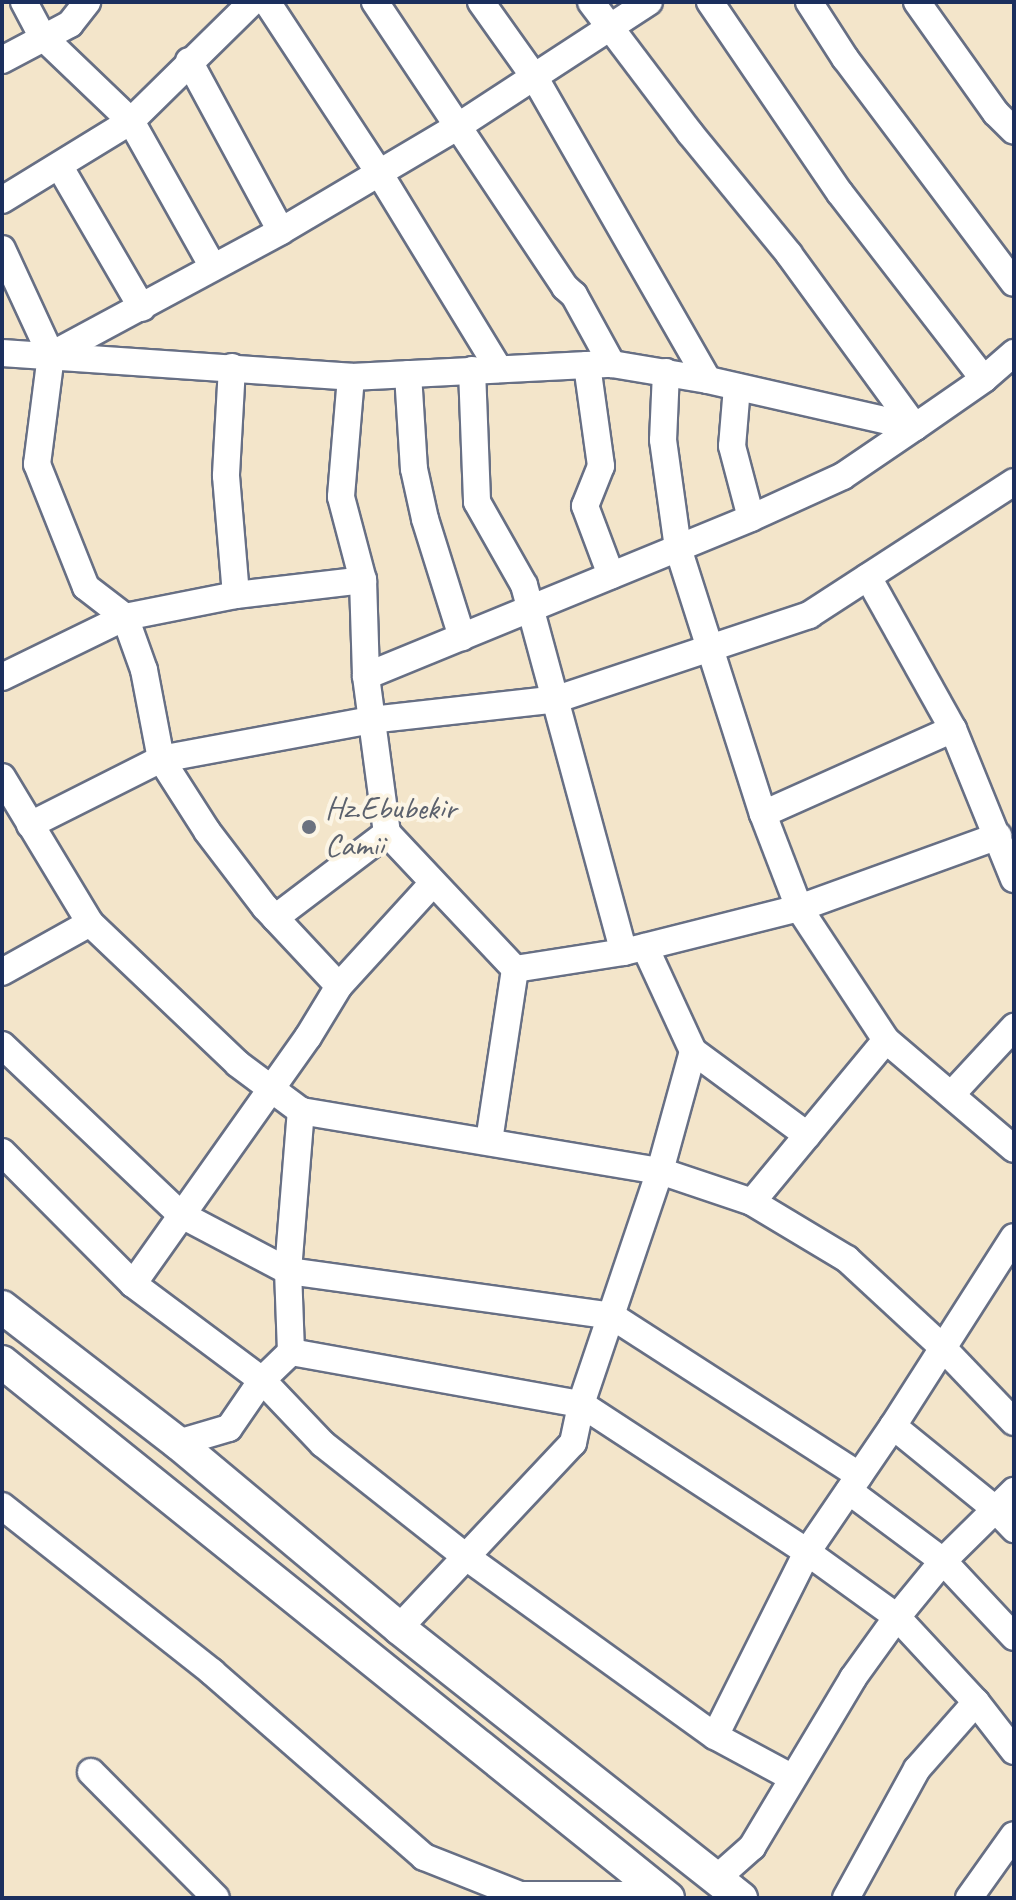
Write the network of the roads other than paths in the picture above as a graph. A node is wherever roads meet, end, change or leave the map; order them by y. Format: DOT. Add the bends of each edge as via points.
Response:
graph roads {
  1 [pos="24,2"];
  2 [pos="87,2"];
  3 [pos="252,2"];
  4 [pos="267,2"];
  5 [pos="375,2"];
  6 [pos="481,2"];
  7 [pos="591,2"];
  8 [pos="649,2"];
  9 [pos="710,2"];
  10 [pos="809,2"];
  11 [pos="917,2"];
  12 [pos="610,30"];
  13 [pos="43,37"];
  14 [pos="2,60"];
  15 [pos="189,61"];
  16 [pos="535,78"];
  17 [pos="131,121"];
  18 [pos="457,127"];
  19 [pos="1014,131"];
  20 [pos="60,167"];
  21 [pos="378,171"];
  22 [pos="2,200"];
  23 [pos="281,231"];
  24 [pos="2,249"];
  25 [pos="213,267"];
  26 [pos="1014,283"];
  27 [pos="142,308"];
  28 [pos="2,353"];
  29 [pos="1014,353"];
  30 [pos="51,355"];
  31 [pos="599,364"];
  32 [pos="232,367"];
  33 [pos="499,369"];
  34 [pos="472,370"];
  35 [pos="666,372"];
  36 [pos="408,374"];
  37 [pos="351,377"];
  38 [pos="984,379"];
  39 [pos="708,380"];
  40 [pos="737,387"];
  41 [pos="915,427"];
  42 [pos="1014,482"];
  43 [pos="751,518"];
  44 [pos="678,548"];
  45 [pos="611,575"];
  46 [pos="868,577"];
  47 [pos="363,580"];
  48 [pos="236,595"];
  49 [pos="531,608"];
  50 [pos="125,617"];
  51 [pos="462,637"];
  52 [pos="708,648"];
  53 [pos="366,676"];
  54 [pos="2,677"];
  55 [pos="557,699"];
  56 [pos="371,720"];
  57 [pos="953,729"];
  58 [pos="161,759"];
  59 [pos="2,777"];
  60 [pos="763,814"];
  61 [pos="30,825"];
  62 [pos="387,833"];
  63 [pos="998,836"];
  64 [pos="1014,879"];
  65 [pos="433,883"];
  66 [pos="799,908"];
  67 [pos="275,918"];
  68 [pos="90,923"];
  69 [pos="635,949"];
  70 [pos="515,969"];
  71 [pos="2,972"];
  72 [pos="339,986"];
  73 [pos="1014,1027"];
  74 [pos="886,1040"];
  75 [pos="2,1045"];
  76 [pos="693,1051"];
  77 [pos="270,1089"];
  78 [pos="951,1095"];
  79 [pos="301,1111"];
  80 [pos="807,1135"];
  81 [pos="489,1141"];
  82 [pos="1014,1149"];
  83 [pos="2,1152"];
  84 [pos="660,1171"];
  85 [pos="752,1202"];
  86 [pos="180,1214"];
  87 [pos="1014,1237"];
  88 [pos="288,1271"];
  89 [pos="133,1284"];
  90 [pos="2,1307"];
  91 [pos="612,1316"];
  92 [pos="941,1346"];
  93 [pos="291,1352"];
  94 [pos="2,1362"];
  95 [pos="262,1380"];
  96 [pos="581,1404"];
  97 [pos="1014,1422"];
  98 [pos="893,1426"];
  99 [pos="178,1443"];
  100 [pos="854,1483"];
  101 [pos="1004,1500"];
  102 [pos="2,1506"];
  103 [pos="1014,1529"];
  104 [pos="807,1552"];
  105 [pos="465,1556"];
  106 [pos="943,1561"];
  107 [pos="897,1617"];
  108 [pos="399,1628"];
  109 [pos="1014,1637"];
  110 [pos="976,1702"];
  111 [pos="715,1736"];
  112 [pos="1014,1751"];
  113 [pos="91,1772"];
  114 [pos="791,1777"];
  115 [pos="1014,1835"];
  116 [pos="729,1888"];
  117 [pos="521,1896"];
  118 [pos="667,1896"];
  119 [pos="216,1898"];
  120 [pos="846,1898"];
  121 [pos="969,1898"];
  1 -- 13 [label="street"];
  2 -- 13 [label="street" via="70,24"];
  3 -- 15 [label="street"];
  4 -- 21 [label="street"];
  5 -- 18 [label="street"];
  6 -- 16 [label="street"];
  7 -- 12 [label="street"];
  8 -- 12 [label="street"];
  9 -- 38 [label="street" via="840,193"];
  10 -- 26 [label="street"];
  11 -- 19 [label="street"];
  12 -- 16 [label="street"];
  12 -- 41 [label="street" via="789,254"];
  13 -- 14 [label="street"];
  13 -- 17 [label="street"];
  15 -- 17 [label="street"];
  15 -- 23 [label="street"];
  16 -- 18 [label="street"];
  16 -- 39 [label="street"];
  17 -- 20 [label="street"];
  17 -- 25 [label="street"];
  18 -- 21 [label="street"];
  18 -- 31 [label="street" via="574,295"];
  20 -- 22 [label="street"];
  20 -- 27 [label="street"];
  21 -- 23 [label="street"];
  21 -- 33 [label="street"];
  23 -- 25 [label="street"];
  24 -- 30 [label="street"];
  25 -- 27 [label="street"];
  27 -- 30 [label="street"];
  28 -- 30 [label="street"];
  29 -- 38 [label="street"];
  30 -- 32 [label="street"];
  30 -- 50 [label="street" via="37,464 86,587"];
  31 -- 33 [label="street"];
  31 -- 35 [label="street"];
  31 -- 45 [label="street" via="601,466 585,506"];
  32 -- 37 [label="street"];
  32 -- 48 [label="street" via="226,476"];
  33 -- 34 [label="street"];
  34 -- 36 [label="street"];
  34 -- 49 [label="street" via="477,502 524,585"];
  35 -- 39 [label="street"];
  35 -- 44 [label="street" via="663,440"];
  36 -- 37 [label="street"];
  36 -- 51 [label="street" via="414,469"];
  37 -- 47 [label="street" via="341,497"];
  38 -- 41 [label="street"];
  39 -- 40 [label="street"];
  40 -- 41 [label="street"];
  40 -- 43 [label="street" via="732,446"];
  41 -- 43 [label="street" via="843,476"];
  42 -- 46 [label="street"];
  43 -- 44 [label="street"];
  44 -- 45 [label="street"];
  44 -- 52 [label="street"];
  45 -- 49 [label="street"];
  46 -- 52 [label="street" via="809,615"];
  46 -- 57 [label="street"];
  47 -- 48 [label="street"];
  47 -- 53 [label="street"];
  48 -- 50 [label="street"];
  49 -- 51 [label="street"];
  49 -- 55 [label="street"];
  50 -- 54 [label="street"];
  50 -- 58 [label="street" via="144,670"];
  51 -- 53 [label="street"];
  52 -- 55 [label="street"];
  52 -- 60 [label="street"];
  53 -- 56 [label="street"];
  55 -- 56 [label="street"];
  55 -- 69 [label="street"];
  56 -- 58 [label="street"];
  56 -- 62 [label="street"];
  57 -- 60 [label="street"];
  57 -- 63 [label="street"];
  58 -- 61 [label="street"];
  58 -- 67 [label="street" via="207,831"];
  59 -- 61 [label="street"];
  60 -- 66 [label="street"];
  61 -- 68 [label="street"];
  62 -- 65 [label="street"];
  62 -- 67 [label="street"];
  63 -- 64 [label="street"];
  63 -- 66 [label="street"];
  65 -- 70 [label="street"];
  65 -- 72 [label="street"];
  66 -- 69 [label="street"];
  66 -- 74 [label="street"];
  67 -- 72 [label="street"];
  68 -- 71 [label="street"];
  68 -- 77 [label="street"];
  69 -- 70 [label="street"];
  69 -- 76 [label="street"];
  70 -- 81 [label="street"];
  72 -- 77 [label="street"];
  73 -- 78 [label="street"];
  74 -- 78 [label="street"];
  74 -- 80 [label="street"];
  75 -- 86 [label="street"];
  76 -- 80 [label="street"];
  76 -- 84 [label="street"];
  77 -- 79 [label="street"];
  77 -- 86 [label="street"];
  78 -- 82 [label="street"];
  79 -- 81 [label="street"];
  79 -- 88 [label="street"];
  80 -- 85 [label="street"];
  81 -- 84 [label="street"];
  83 -- 89 [label="street"];
  84 -- 85 [label="street"];
  84 -- 91 [label="street"];
  85 -- 92 [label="street" via="847,1259"];
  86 -- 88 [label="street"];
  86 -- 89 [label="street"];
  87 -- 92 [label="street"];
  88 -- 91 [label="street"];
  88 -- 93 [label="street"];
  89 -- 95 [label="street"];
  90 -- 99 [label="main road"];
  91 -- 96 [label="street"];
  91 -- 100 [label="street"];
  92 -- 97 [label="street"];
  92 -- 98 [label="street"];
  93 -- 95 [label="street"];
  93 -- 96 [label="street"];
  94 -- 118 [label="main road"];
  95 -- 99 [label="street" via="229,1428"];
  95 -- 105 [label="street" via="323,1444"];
  96 -- 104 [label="street"];
  96 -- 105 [label="street" via="573,1443"];
  98 -- 100 [label="street"];
  98 -- 101 [label="street"];
  99 -- 108 [label="main road"];
  100 -- 104 [label="street"];
  100 -- 106 [label="street"];
  101 -- 103 [label="street"];
  101 -- 106 [label="street"];
  102 -- 117 [label="street" via="212,1672 424,1857"];
  104 -- 107 [label="street"];
  104 -- 111 [label="street"];
  105 -- 108 [label="street"];
  105 -- 111 [label="street"];
  106 -- 107 [label="street"];
  106 -- 109 [label="street"];
  107 -- 110 [label="street"];
  107 -- 114 [label="street"];
  108 -- 116 [label="main road"];
  110 -- 112 [label="street"];
  110 -- 120 [label="street" via="917,1769"];
  111 -- 114 [label="street"];
  113 -- 119 [label="street"];
  114 -- 116 [label="street"];
  115 -- 121 [label="street"];
  117 -- 118 [label="street"];
}
